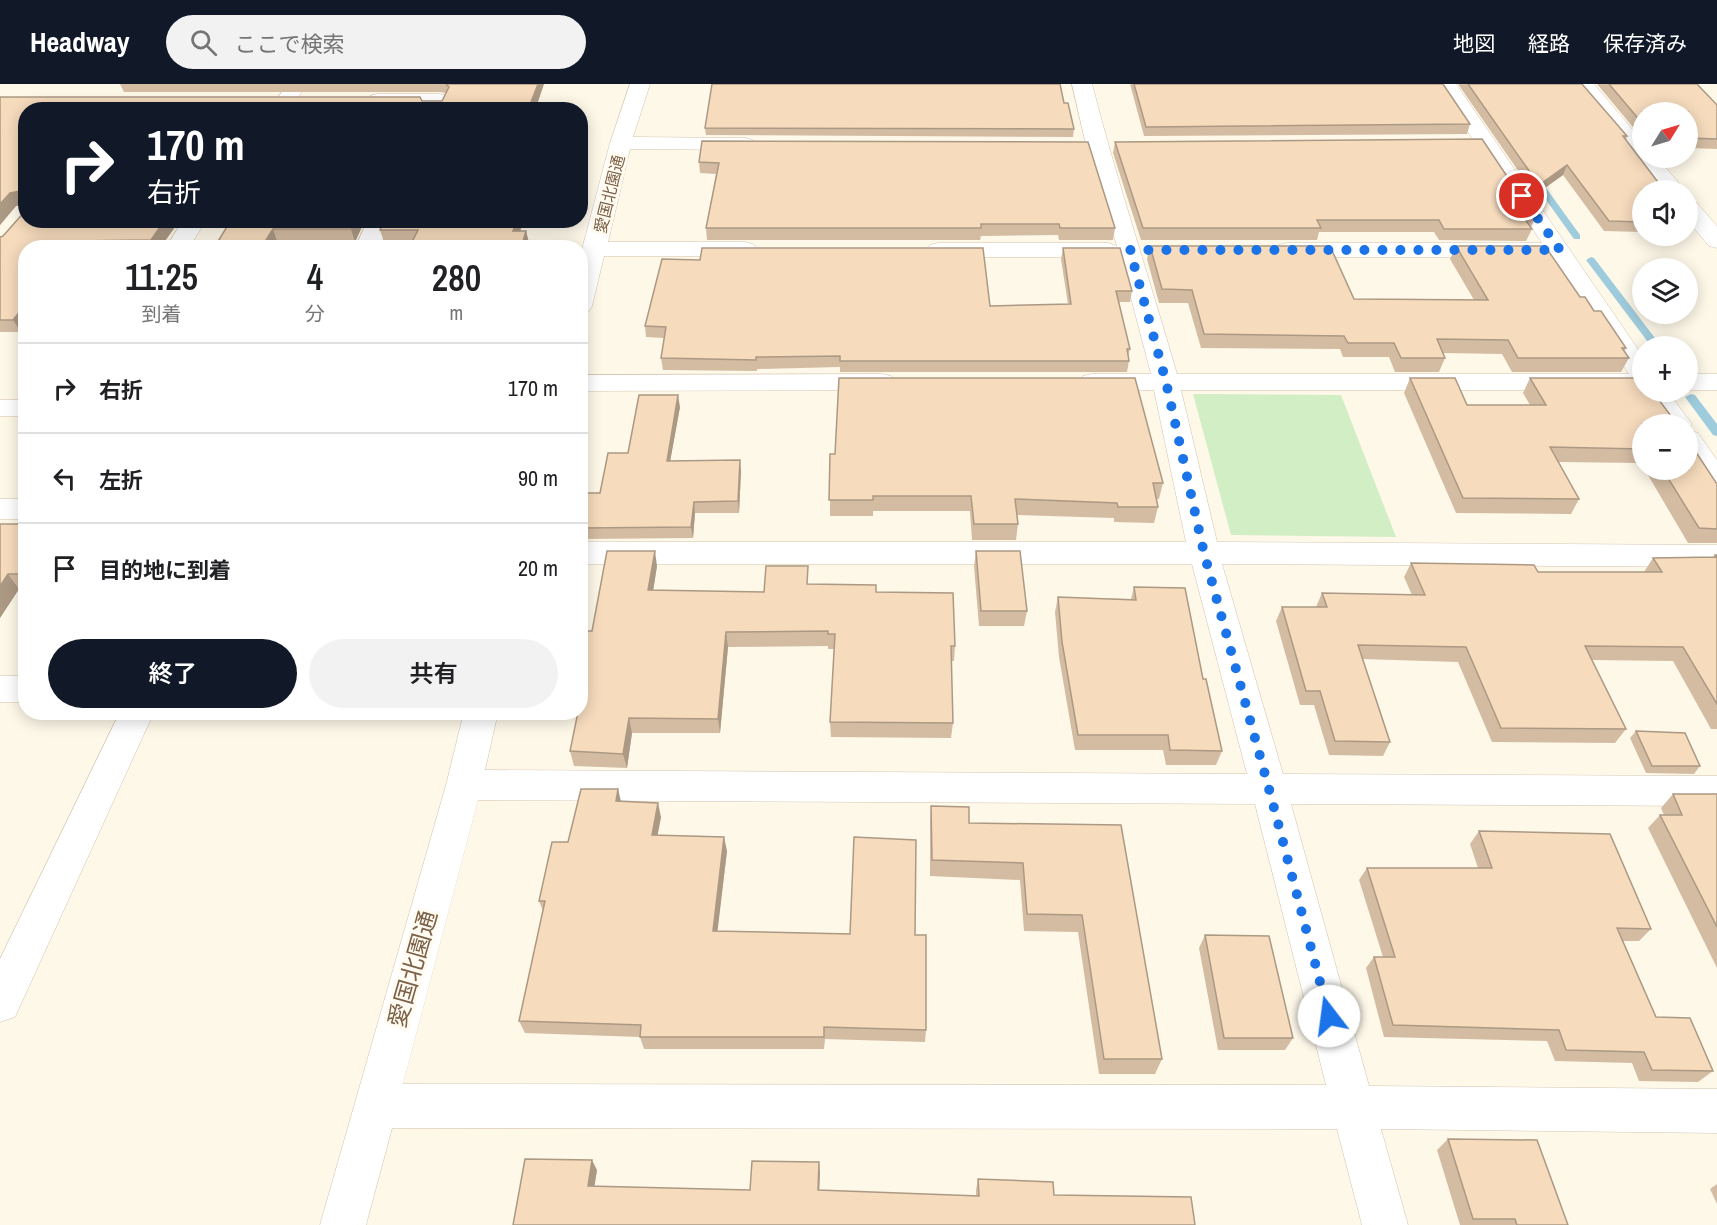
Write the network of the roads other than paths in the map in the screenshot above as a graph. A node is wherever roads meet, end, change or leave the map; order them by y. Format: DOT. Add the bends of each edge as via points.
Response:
graph roads {
  1 [pos="640,84"];
  2 [pos="1082,84"];
  3 [pos="1446,84"];
  4 [pos="1583,84"];
  5 [pos="304,92"];
  6 [pos="357,100"];
  7 [pos="277,102"];
  8 [pos="439,102"];
  9 [pos="1460,142"];
  10 [pos="1483,142"];
  11 [pos="1632,142"];
  12 [pos="621,143"];
  13 [pos="764,144"];
  14 [pos="1655,168"];
  15 [pos="1665,180"];
  16 [pos="1698,219"];
  17 [pos="1717,241"];
  18 [pos="595,249"];
  19 [pos="762,249"];
  20 [pos="916,250"];
  21 [pos="1142,250"];
  22 [pos="1262,250"];
  23 [pos="1560,250"];
  24 [pos="588,276"];
  25 [pos="1632,358"];
  26 [pos="903,382"];
  27 [pos="1071,382"];
  28 [pos="1166,382"];
  29 [pos="1632,382"];
  30 [pos="1698,382"];
  31 [pos="1717,382"];
  32 [pos="588,383"];
  33 [pos="0,408"];
  34 [pos="18,408"];
  35 [pos="1698,453"];
  36 [pos="1717,481"];
  37 [pos="0,508"];
  38 [pos="18,508"];
  39 [pos="588,553"];
  40 [pos="1204,553"];
  41 [pos="1717,556"];
  42 [pos="0,689"];
  43 [pos="18,689"];
  44 [pos="134,720"];
  45 [pos="479,720"];
  46 [pos="464,785"];
  47 [pos="1269,789"];
  48 [pos="1717,791"];
  49 [pos="0,1004"];
  50 [pos="375,1106"];
  51 [pos="1352,1107"];
  52 [pos="1717,1111"];
  53 [pos="343,1225"];
  54 [pos="1384,1225"];
  1 -- 12 [label="street, 愛国北園通"];
  2 -- 21 [label="street" via="1097,145"];
  3 -- 10 [label="street"];
  4 -- 11 [label="street"];
  5 -- 7 [label="street"];
  6 -- 8 [label="street"];
  9 -- 10 [label="street"];
  10 -- 23 [label="street"];
  12 -- 13 [label="street"];
  12 -- 18 [label="street, 愛国北園通"];
  14 -- 15 [label="street"];
  16 -- 17 [label="street"];
  18 -- 19 [label="street"];
  18 -- 24 [label="street, 愛国北園通"];
  20 -- 21 [label="street"];
  21 -- 28 [label="street"];
  22 -- 23 [label="street"];
  23 -- 25 [label="street"];
  26 -- 32 [label="street"];
  27 -- 28 [label="street"];
  28 -- 29 [label="street"];
  28 -- 40 [label="street"];
  30 -- 31 [label="street"];
  33 -- 34 [label="street"];
  35 -- 36 [label="street"];
  37 -- 38 [label="street"];
  39 -- 40 [label="street"];
  40 -- 41 [label="street"];
  40 -- 47 [label="street"];
  42 -- 43 [label="street"];
  44 -- 49 [label="street"];
  45 -- 46 [label="street, 愛国北園通"];
  46 -- 47 [label="street"];
  46 -- 50 [label="street, 愛国北園通"];
  47 -- 48 [label="street"];
  47 -- 51 [label="street"];
  50 -- 51 [label="street"];
  50 -- 53 [label="street, 愛国北園通"];
  51 -- 52 [label="street"];
  51 -- 54 [label="street"];
}
